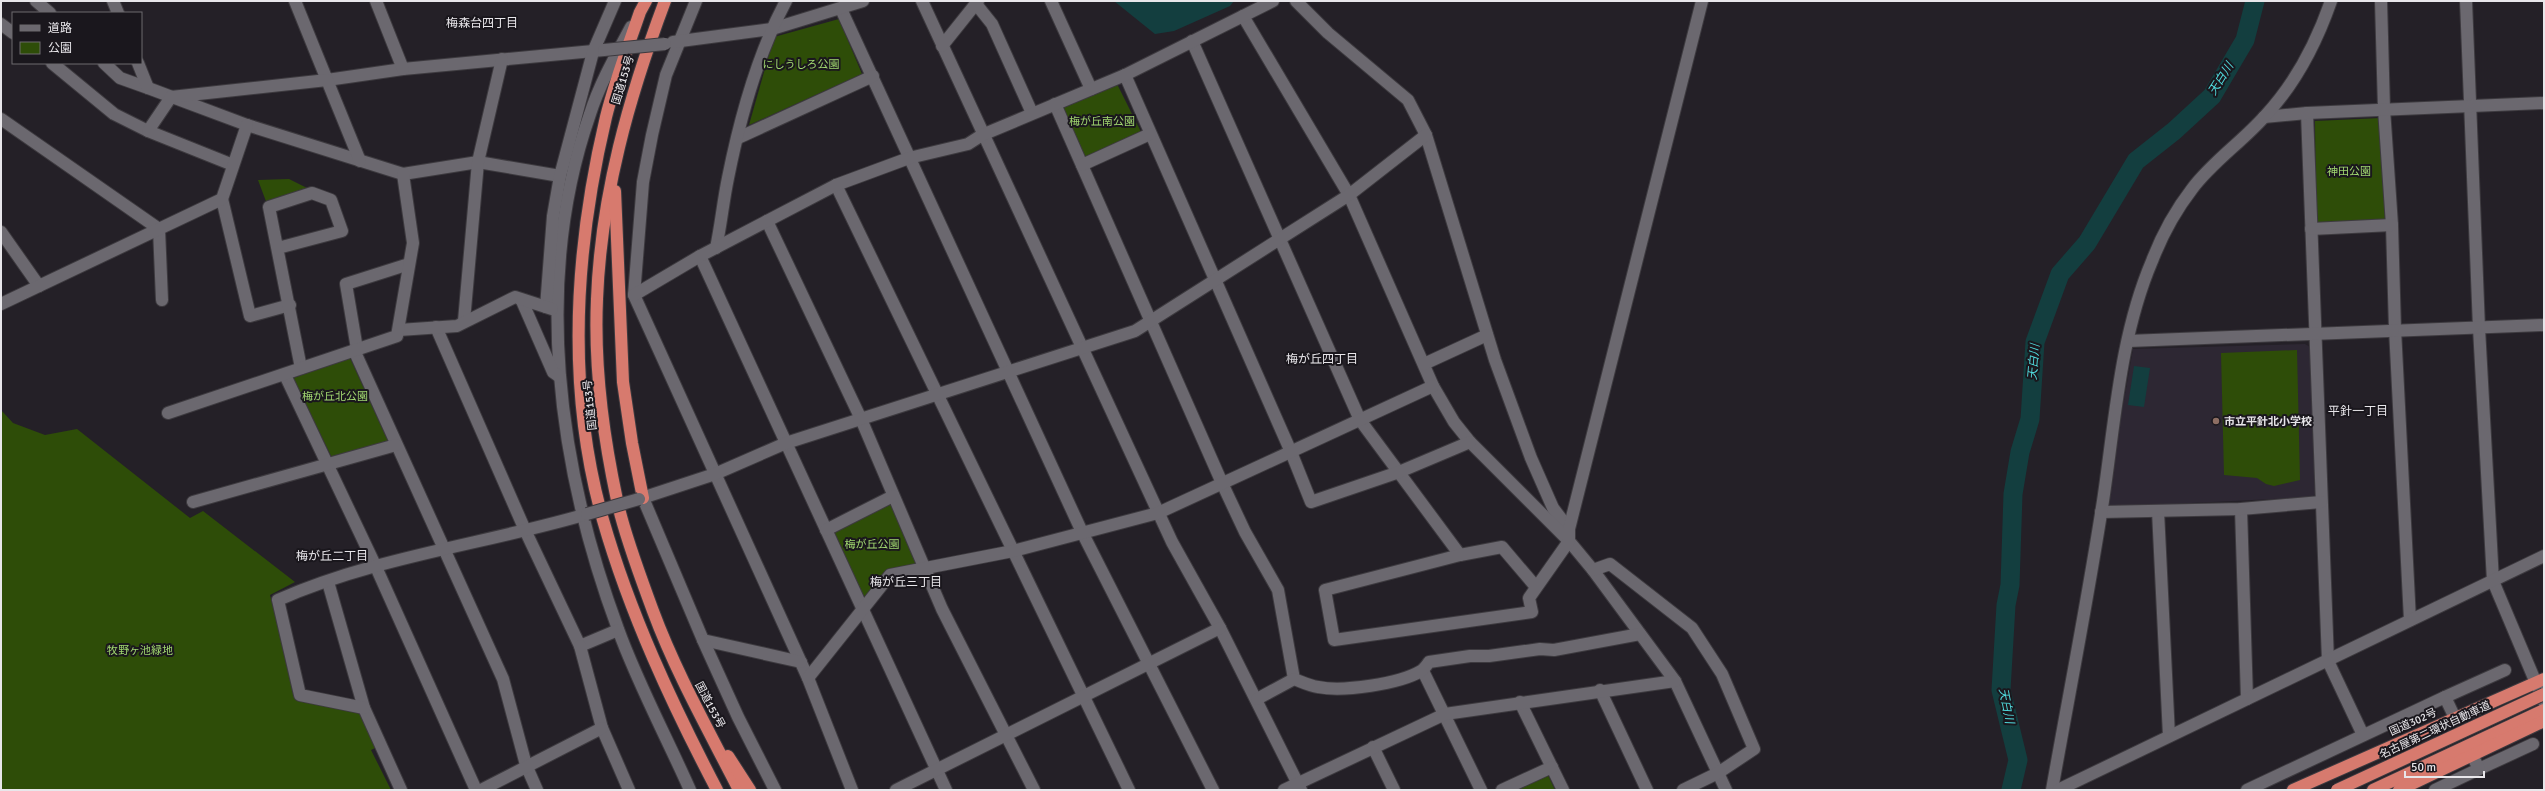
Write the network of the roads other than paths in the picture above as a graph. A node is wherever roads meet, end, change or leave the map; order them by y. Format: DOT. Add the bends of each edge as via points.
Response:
graph roads {
  1 [pos="36,1"];
  2 [pos="113,1"];
  3 [pos="295,1"];
  4 [pos="376,1"];
  5 [pos="615,1"];
  6 [pos="646,1"];
  7 [pos="665,1"];
  8 [pos="696,1"];
  9 [pos="786,1"];
  10 [pos="863,1"];
  11 [pos="922,1"];
  12 [pos="1051,1"];
  13 [pos="1273,1"];
  14 [pos="1296,1"];
  15 [pos="1702,1"];
  16 [pos="2330,1"];
  17 [pos="2381,1"];
  18 [pos="2466,1"];
  19 [pos="977,3"];
  20 [pos="840,9"];
  21 [pos="49,12"];
  22 [pos="118,12"];
  23 [pos="640,12"];
  24 [pos="1243,16"];
  25 [pos="1,24"];
  26 [pos="772,29"];
  27 [pos="12,33"];
  28 [pos="1192,41"];
  29 [pos="679,42"];
  30 [pos="942,46"];
  31 [pos="598,51"];
  32 [pos="502,59"];
  33 [pos="53,64"];
  34 [pos="105,64"];
  35 [pos="138,64"];
  36 [pos="403,70"];
  37 [pos="1125,75"];
  38 [pos="873,76"];
  39 [pos="327,80"];
  40 [pos="148,88"];
  41 [pos="1091,89"];
  42 [pos="171,97"];
  43 [pos="2544,103"];
  44 [pos="1055,104"];
  45 [pos="2470,106"];
  46 [pos="2384,109"];
  47 [pos="1032,113"];
  48 [pos="2307,113"];
  49 [pos="2264,118"];
  50 [pos="1,119"];
  51 [pos="247,125"];
  52 [pos="148,131"];
  53 [pos="1150,134"];
  54 [pos="982,135"];
  55 [pos="1426,135"];
  56 [pos="738,138"];
  57 [pos="909,158"];
  58 [pos="360,161"];
  59 [pos="478,162"];
  60 [pos="233,165"];
  61 [pos="1082,165"];
  62 [pos="613,168"];
  63 [pos="403,174"];
  64 [pos="560,176"];
  65 [pos="836,184"];
  66 [pos="1349,195"];
  67 [pos="222,200"];
  68 [pos="767,221"];
  69 [pos="2392,225"];
  70 [pos="159,229"];
  71 [pos="2311,229"];
  72 [pos="1,232"];
  73 [pos="1279,239"];
  74 [pos="278,248"];
  75 [pos="716,248"];
  76 [pos="700,256"];
  77 [pos="409,264"];
  78 [pos="1215,281"];
  79 [pos="39,286"];
  80 [pos="634,295"];
  81 [pos="162,300"];
  82 [pos="522,301"];
  83 [pos="1,304"];
  84 [pos="290,305"];
  85 [pos="551,308"];
  86 [pos="464,321"];
  87 [pos="1152,322"];
  88 [pos="2544,325"];
  89 [pos="436,327"];
  90 [pos="2479,328"];
  91 [pos="399,330"];
  92 [pos="2395,330"];
  93 [pos="2315,333"];
  94 [pos="1487,335"];
  95 [pos="2128,341"];
  96 [pos="1083,348"];
  97 [pos="356,349"];
  98 [pos="1424,364"];
  99 [pos="301,368"];
  100 [pos="1007,372"];
  101 [pos="285,375"];
  102 [pos="560,377"];
  103 [pos="1433,386"];
  104 [pos="937,394"];
  105 [pos="168,413"];
  106 [pos="860,419"];
  107 [pos="1360,420"];
  108 [pos="786,442"];
  109 [pos="1470,442"];
  110 [pos="396,445"];
  111 [pos="1291,452"];
  112 [pos="328,464"];
  113 [pos="1398,472"];
  114 [pos="715,474"];
  115 [pos="1222,483"];
  116 [pos="894,496"];
  117 [pos="641,498"];
  118 [pos="192,502"];
  119 [pos="2321,502"];
  120 [pos="2241,509"];
  121 [pos="2158,511"];
  122 [pos="2101,512"];
  123 [pos="1158,513"];
  124 [pos="584,515"];
  125 [pos="525,530"];
  126 [pos="826,530"];
  127 [pos="1082,532"];
  128 [pos="1569,535"];
  129 [pos="445,549"];
  130 [pos="1013,551"];
  131 [pos="1460,555"];
  132 [pos="2544,556"];
  133 [pos="376,568"];
  134 [pos="924,568"];
  135 [pos="1593,570"];
  136 [pos="2493,581"];
  137 [pos="328,582"];
  138 [pos="1536,587"];
  139 [pos="864,611"];
  140 [pos="2410,620"];
  141 [pos="1220,628"];
  142 [pos="618,630"];
  143 [pos="1640,634"];
  144 [pos="704,640"];
  145 [pos="580,646"];
  146 [pos="2328,661"];
  147 [pos="801,662"];
  148 [pos="1150,664"];
  149 [pos="2505,670"];
  150 [pos="1422,671"];
  151 [pos="808,678"];
  152 [pos="1294,679"];
  153 [pos="1674,681"];
  154 [pos="2540,681"];
  155 [pos="1600,690"];
  156 [pos="2544,694"];
  157 [pos="1084,696"];
  158 [pos="2445,697"];
  159 [pos="1257,698"];
  160 [pos="2247,699"];
  161 [pos="1520,702"];
  162 [pos="2544,702"];
  163 [pos="364,708"];
  164 [pos="2544,710"];
  165 [pos="1445,714"];
  166 [pos="2455,718"];
  167 [pos="2544,721"];
  168 [pos="602,728"];
  169 [pos="709,731"];
  170 [pos="1006,735"];
  171 [pos="2363,735"];
  172 [pos="2169,736"];
  173 [pos="693,744"];
  174 [pos="2533,744"];
  175 [pos="1373,747"];
  176 [pos="2472,755"];
  177 [pos="526,765"];
  178 [pos="1552,767"];
  179 [pos="937,770"];
  180 [pos="2479,770"];
  181 [pos="1718,773"];
  182 [pos="1299,787"];
  183 [pos="401,790"];
  184 [pos="476,790"];
  185 [pos="481,790"];
  186 [pos="537,790"];
  187 [pos="629,790"];
  188 [pos="690,790"];
  189 [pos="708,790"];
  190 [pos="717,790"];
  191 [pos="739,790"];
  192 [pos="750,790"];
  193 [pos="775,790"];
  194 [pos="852,790"];
  195 [pos="896,790"];
  196 [pos="946,790"];
  197 [pos="1034,790"];
  198 [pos="1129,790"];
  199 [pos="1213,790"];
  200 [pos="1284,790"];
  201 [pos="1394,790"];
  202 [pos="1481,790"];
  203 [pos="1502,790"];
  204 [pos="1563,790"];
  205 [pos="1647,790"];
  206 [pos="1682,790"];
  207 [pos="1726,790"];
  208 [pos="2052,790"];
  209 [pos="2058,790"];
  210 [pos="2247,790"];
  211 [pos="2292,790"];
  212 [pos="2337,790"];
  213 [pos="2373,790"];
  214 [pos="2399,790"];
  215 [pos="2434,790"];
  1 -- 21 [label="street"];
  2 -- 22 [label="street"];
  3 -- 39 [label="street"];
  4 -- 36 [label="street"];
  5 -- 31 [label="street"];
  6 -- 23 [label="highway, 国道153号"];
  7 -- 62 [label="highway, 国道153号" via="625,120"];
  8 -- 29 [label="street"];
  9 -- 26 [label="street"];
  10 -- 20 [label="street"];
  11 -- 30 [label="street"];
  12 -- 41 [label="street"];
  13 -- 24 [label="street"];
  14 -- 55 [label="street" via="1328,33 1408,100"];
  15 -- 128 [label="street"];
  16 -- 49 [label="street" via="2313,46 2299,72"];
  17 -- 46 [label="street"];
  18 -- 45 [label="street"];
  19 -- 30 [label="street"];
  19 -- 47 [label="street" via="992,24"];
  20 -- 26 [label="street"];
  20 -- 38 [label="street"];
  23 -- 85 [label="street" via="607,71 589,115 572,183"];
  23 -- 173 [label="highway, 国道153号" via="606,118 584,235 578,306 582,400 592,470 603,520 642,630"];
  24 -- 28 [label="street"];
  24 -- 66 [label="street"];
  25 -- 27 [label="street"];
  26 -- 29 [label="street"];
  26 -- 56 [label="street" via="750,91"];
  28 -- 37 [label="street"];
  28 -- 73 [label="street"];
  29 -- 31 [label="street, bridge"];
  29 -- 80 [label="street" via="666,75 643,182"];
  30 -- 54 [label="street"];
  31 -- 32 [label="street"];
  31 -- 64 [label="street"];
  32 -- 36 [label="street"];
  32 -- 59 [label="street"];
  33 -- 52 [label="street" via="114,114"];
  34 -- 40 [label="street" via="120,78"];
  35 -- 40 [label="street"];
  36 -- 39 [label="street"];
  37 -- 41 [label="street"];
  37 -- 53 [label="street"];
  38 -- 56 [label="street"];
  38 -- 57 [label="street"];
  39 -- 42 [label="street"];
  39 -- 58 [label="street"];
  40 -- 42 [label="street"];
  41 -- 44 [label="street"];
  42 -- 51 [label="street"];
  42 -- 52 [label="street"];
  43 -- 45 [label="street"];
  44 -- 47 [label="street"];
  44 -- 61 [label="street"];
  45 -- 46 [label="street"];
  45 -- 90 [label="street"];
  46 -- 48 [label="street"];
  46 -- 69 [label="street"];
  47 -- 54 [label="street"];
  48 -- 49 [label="street"];
  48 -- 71 [label="street"];
  49 -- 95 [label="street" via="2192,188 2168,225 2137,301"];
  50 -- 70 [label="street"];
  51 -- 58 [label="street"];
  51 -- 60 [label="street"];
  52 -- 60 [label="street"];
  53 -- 61 [label="street"];
  53 -- 78 [label="street"];
  54 -- 57 [label="street" via="968,144"];
  54 -- 96 [label="street"];
  55 -- 66 [label="street"];
  55 -- 94 [label="street"];
  56 -- 75 [label="street"];
  57 -- 65 [label="street"];
  57 -- 100 [label="street"];
  58 -- 63 [label="street"];
  59 -- 63 [label="street"];
  59 -- 64 [label="street"];
  59 -- 86 [label="street"];
  60 -- 67 [label="street"];
  61 -- 87 [label="street"];
  62 -- 117 [label="highway" via="623,382"];
  62 -- 169 [label="highway, 国道153号" via="597,298 598,362 604,427 618,502 653,611 687,690"];
  63 -- 77 [label="street" via="413,243"];
  64 -- 85 [label="street" via="552,216"];
  65 -- 68 [label="street"];
  65 -- 104 [label="street"];
  66 -- 73 [label="street"];
  66 -- 98 [label="street"];
  67 -- 70 [label="street"];
  67 -- 84 [label="street" via="250,316"];
  68 -- 75 [label="street"];
  68 -- 106 [label="street"];
  69 -- 71 [label="street"];
  69 -- 92 [label="street"];
  70 -- 79 [label="street"];
  70 -- 81 [label="street"];
  71 -- 93 [label="street"];
  72 -- 79 [label="street"];
  73 -- 78 [label="street"];
  73 -- 107 [label="street"];
  74 -- 74 [label="street" via="269,207 312,194 331,200 342,231"];
  74 -- 84 [label="street"];
  75 -- 76 [label="street"];
  76 -- 80 [label="street"];
  76 -- 108 [label="street"];
  77 -- 91 [label="street"];
  77 -- 97 [label="street" via="346,284"];
  78 -- 87 [label="street"];
  78 -- 111 [label="street"];
  79 -- 83 [label="street"];
  80 -- 114 [label="street"];
  82 -- 85 [label="street"];
  82 -- 86 [label="street" via="515,297"];
  82 -- 102 [label="street" via="553,372"];
  84 -- 99 [label="street"];
  85 -- 102 [label="street"];
  86 -- 89 [label="street" via="457,326"];
  87 -- 96 [label="street" via="1135,331"];
  87 -- 115 [label="street"];
  88 -- 90 [label="street"];
  89 -- 91 [label="street"];
  89 -- 125 [label="street"];
  90 -- 92 [label="street"];
  90 -- 136 [label="street"];
  91 -- 97 [label="street" via="397,336"];
  92 -- 93 [label="street"];
  92 -- 140 [label="street"];
  93 -- 95 [label="street"];
  93 -- 119 [label="street"];
  94 -- 98 [label="street"];
  94 -- 128 [label="street" via="1531,458 1553,508"];
  95 -- 122 [label="street"];
  96 -- 100 [label="street"];
  96 -- 123 [label="street"];
  97 -- 99 [label="street"];
  97 -- 110 [label="street"];
  98 -- 103 [label="street"];
  99 -- 101 [label="street"];
  100 -- 104 [label="street"];
  100 -- 127 [label="street"];
  101 -- 105 [label="street"];
  101 -- 112 [label="street"];
  102 -- 124 [label="street" via="576,490"];
  103 -- 107 [label="street"];
  103 -- 109 [label="street"];
  104 -- 106 [label="street"];
  104 -- 130 [label="street"];
  106 -- 108 [label="street"];
  106 -- 116 [label="street"];
  107 -- 111 [label="street"];
  107 -- 113 [label="street"];
  108 -- 114 [label="street"];
  108 -- 126 [label="street"];
  109 -- 113 [label="street"];
  109 -- 128 [label="street"];
  110 -- 112 [label="street"];
  110 -- 129 [label="street"];
  111 -- 113 [label="street" via="1311,502"];
  111 -- 115 [label="street"];
  112 -- 118 [label="street"];
  112 -- 133 [label="street"];
  113 -- 131 [label="street"];
  114 -- 117 [label="street"];
  114 -- 147 [label="street"];
  115 -- 123 [label="street"];
  115 -- 152 [label="street" via="1245,532 1278,590"];
  116 -- 126 [label="street"];
  116 -- 134 [label="street"];
  117 -- 124 [label="street, bridge"];
  117 -- 144 [label="street"];
  119 -- 120 [label="street"];
  119 -- 146 [label="street"];
  120 -- 121 [label="street"];
  120 -- 160 [label="street"];
  121 -- 122 [label="street"];
  121 -- 172 [label="street"];
  122 -- 208 [label="street"];
  123 -- 127 [label="street"];
  123 -- 141 [label="street"];
  124 -- 125 [label="street"];
  124 -- 142 [label="street"];
  125 -- 129 [label="street"];
  125 -- 145 [label="street"];
  126 -- 139 [label="street"];
  127 -- 130 [label="street"];
  127 -- 148 [label="street"];
  128 -- 135 [label="street"];
  128 -- 138 [label="street"];
  129 -- 133 [label="street"];
  129 -- 177 [label="street" via="503,679"];
  130 -- 134 [label="street"];
  130 -- 157 [label="street"];
  131 -- 138 [label="street" via="1502,547"];
  131 -- 138 [label="street" via="1325,590 1334,640 1532,612 1529,598"];
  132 -- 136 [label="street"];
  133 -- 137 [label="street"];
  133 -- 184 [label="street"];
  134 -- 139 [label="street" via="890,575"];
  134 -- 170 [label="street"];
  135 -- 143 [label="street"];
  135 -- 181 [label="street" via="1610,564 1692,628 1722,674 1754,749"];
  136 -- 140 [label="street"];
  136 -- 154 [label="street"];
  137 -- 163 [label="street"];
  137 -- 163 [label="street" via="278,600 300,695"];
  139 -- 151 [label="street"];
  139 -- 179 [label="street"];
  140 -- 146 [label="street"];
  141 -- 148 [label="street"];
  141 -- 159 [label="street"];
  142 -- 145 [label="street"];
  142 -- 188 [label="street"];
  143 -- 150 [label="street" via="1554,650 1540,649 1429,662"];
  143 -- 153 [label="street"];
  144 -- 147 [label="street"];
  144 -- 193 [label="street" via="738,717"];
  145 -- 168 [label="street"];
  146 -- 160 [label="street"];
  146 -- 171 [label="street"];
  147 -- 151 [label="street"];
  148 -- 157 [label="street"];
  148 -- 199 [label="street"];
  149 -- 158 [label="street"];
  150 -- 152 [label="street" via="1399,680 1333,689"];
  150 -- 165 [label="street"];
  151 -- 194 [label="street"];
  152 -- 159 [label="street"];
  153 -- 155 [label="street"];
  153 -- 181 [label="street"];
  154 -- 162 [label="street"];
  154 -- 166 [label="highway, 国道302号"];
  155 -- 161 [label="street"];
  155 -- 205 [label="street"];
  156 -- 212 [label="highway, 名古屋第二環状自動車道, bridge"];
  157 -- 170 [label="street"];
  157 -- 198 [label="street"];
  158 -- 166 [label="street"];
  158 -- 171 [label="street"];
  159 -- 182 [label="street"];
  160 -- 172 [label="street"];
  161 -- 165 [label="street"];
  161 -- 178 [label="street"];
  163 -- 183 [label="street"];
  164 -- 213 [label="highway"];
  165 -- 175 [label="street"];
  165 -- 202 [label="street"];
  166 -- 211 [label="highway, 国道302号"];
  167 -- 176 [label="highway"];
  168 -- 177 [label="street"];
  168 -- 187 [label="street"];
  169 -- 191 [label="highway, 国道153号"];
  169 -- 192 [label="highway" via="740,771"];
  170 -- 179 [label="street"];
  170 -- 197 [label="street"];
  171 -- 210 [label="street"];
  172 -- 209 [label="street"];
  173 -- 189 [label="highway"];
  173 -- 190 [label="highway, 国道153号"];
  174 -- 180 [label="street"];
  175 -- 182 [label="street"];
  175 -- 201 [label="street"];
  176 -- 180 [label="street"];
  176 -- 214 [label="highway"];
  177 -- 185 [label="street"];
  177 -- 186 [label="street"];
  178 -- 203 [label="street"];
  178 -- 204 [label="street"];
  179 -- 195 [label="street"];
  179 -- 196 [label="street"];
  180 -- 215 [label="street"];
  181 -- 206 [label="street"];
  181 -- 207 [label="street"];
  182 -- 200 [label="street"];
}
